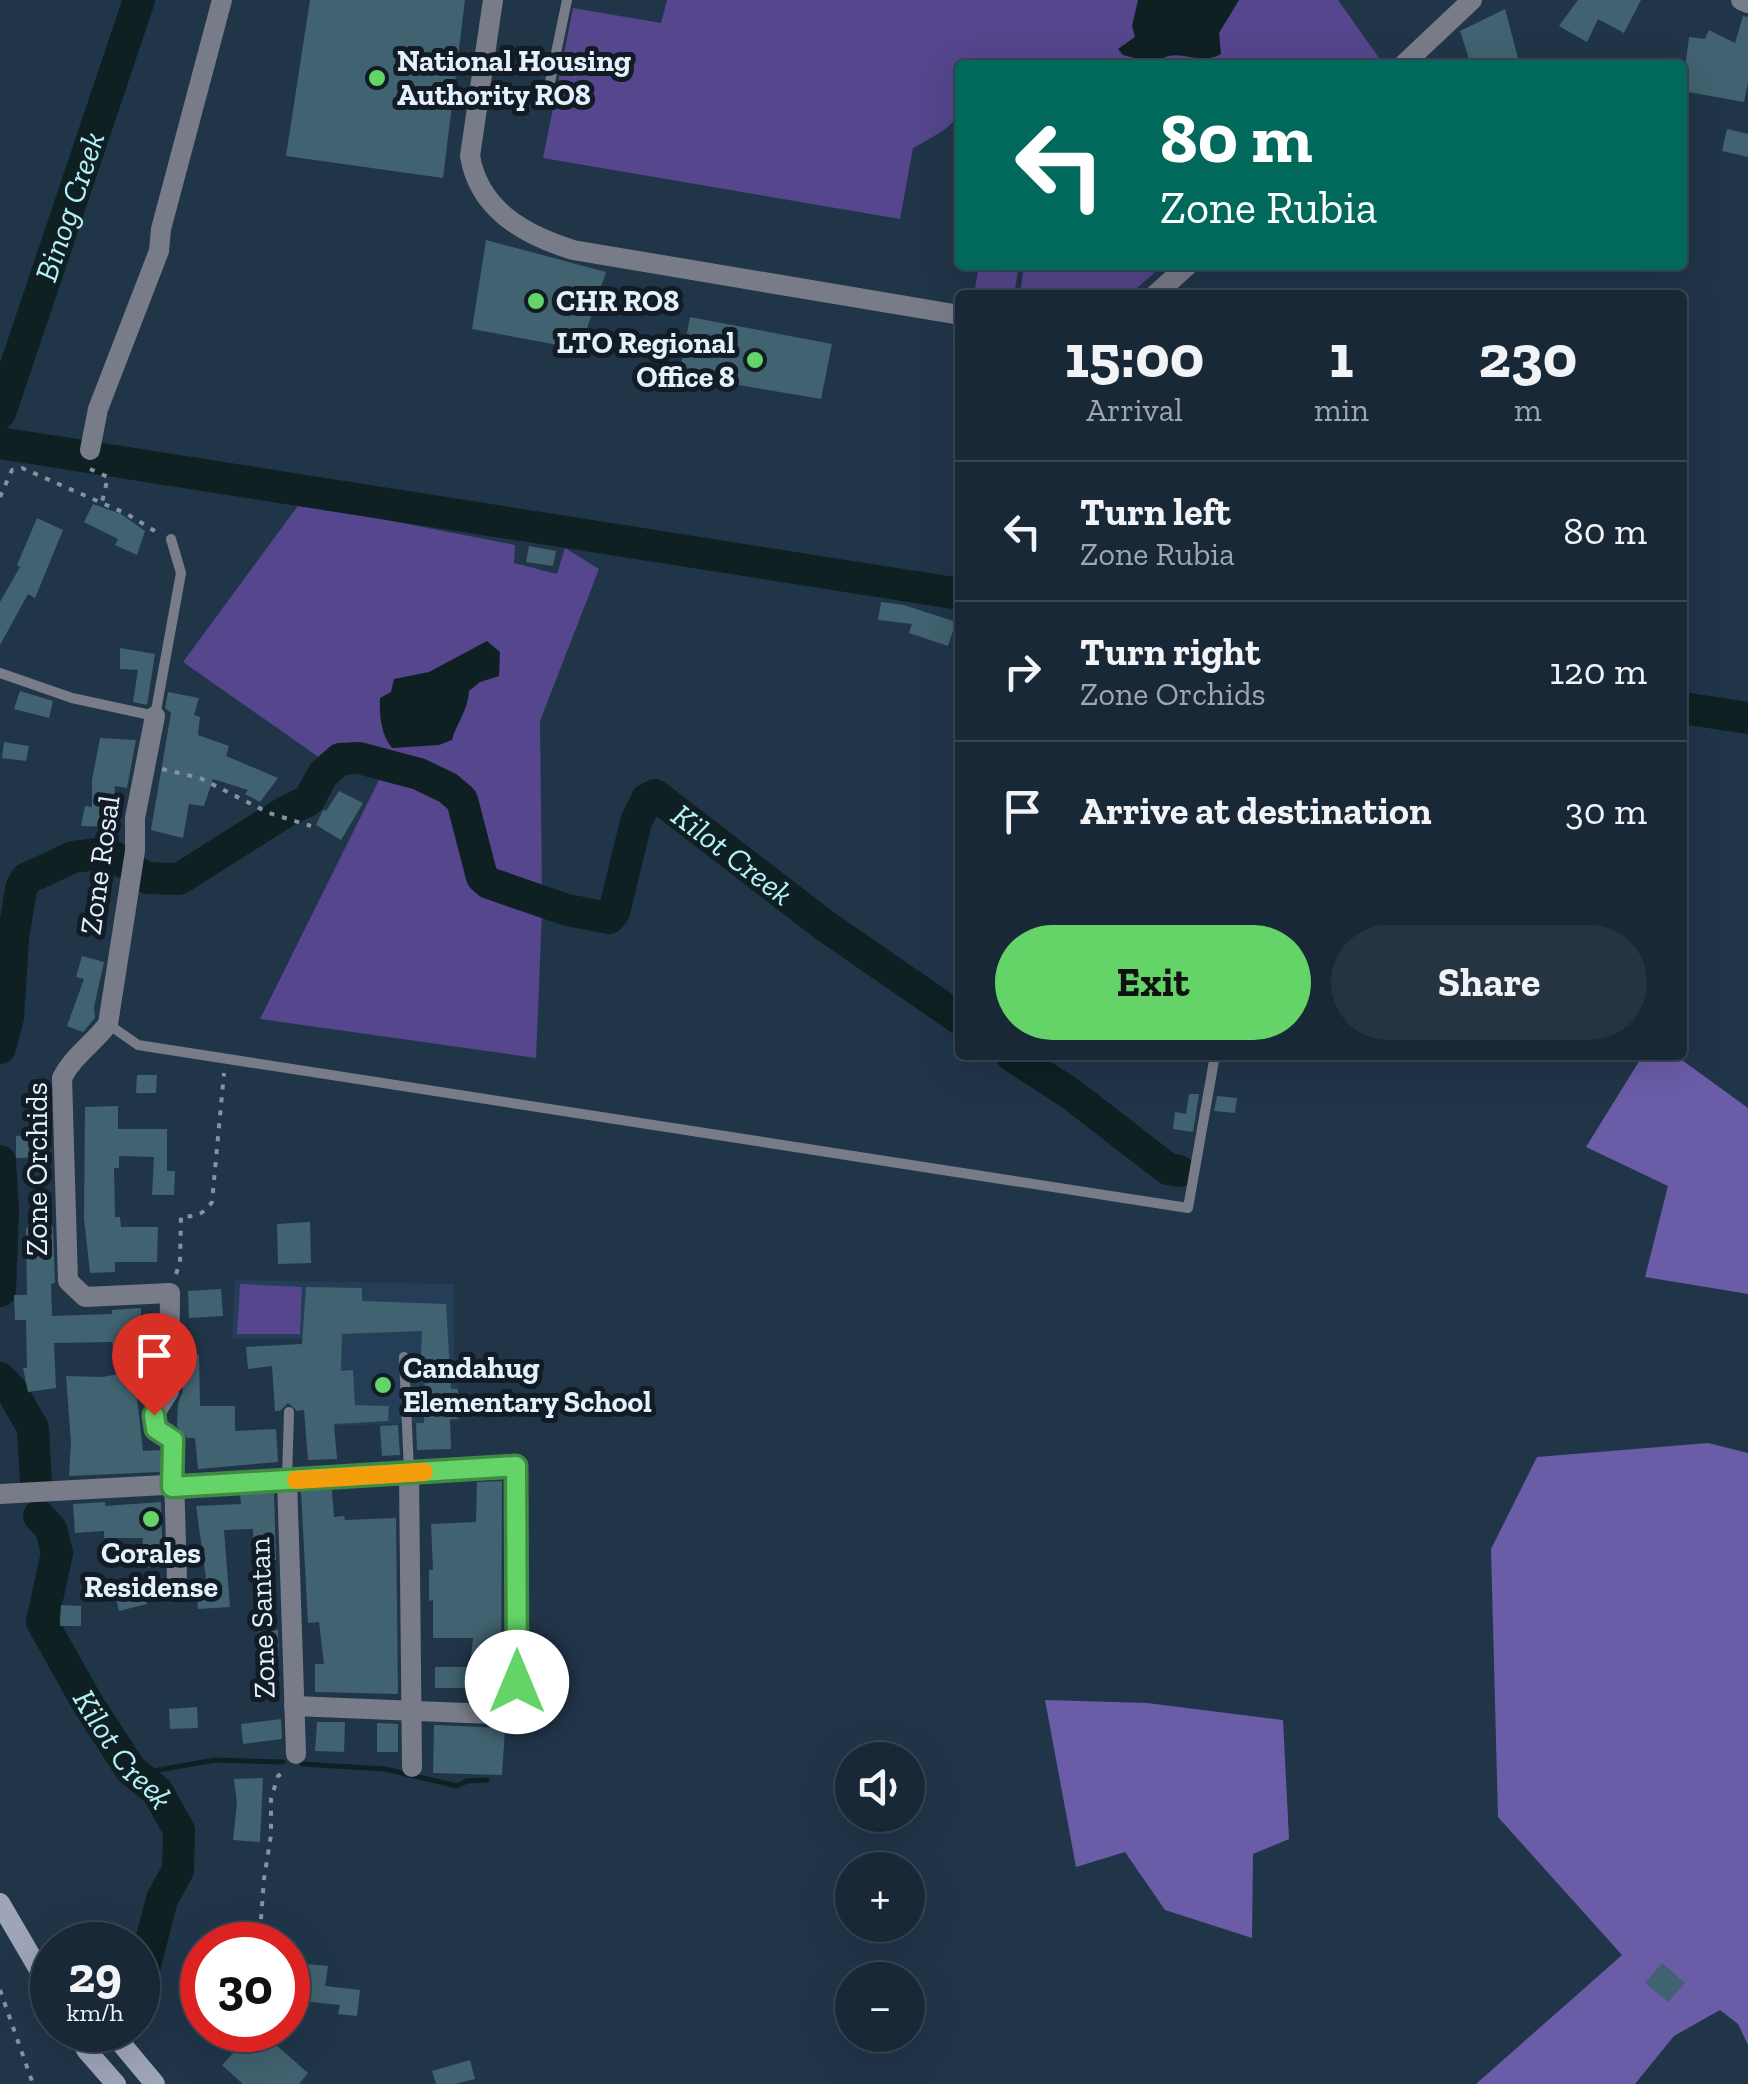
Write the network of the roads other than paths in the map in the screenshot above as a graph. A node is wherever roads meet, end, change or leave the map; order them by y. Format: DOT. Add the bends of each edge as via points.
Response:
graph roads {
  1 [pos="222,0"];
  2 [pos="493,0"];
  3 [pos="567,0"];
  4 [pos="1472,0"];
  5 [pos="1407,60"];
  6 [pos="550,82"];
  7 [pos="1182,270"];
  8 [pos="1160,290"];
  9 [pos="955,315"];
  10 [pos="89,459"];
  11 [pos="171,539"];
  12 [pos="0,673"];
  13 [pos="154,716"];
  14 [pos="108,1024"];
  15 [pos="1214,1060"];
  16 [pos="404,1357"];
  17 [pos="288,1412"];
  18 [pos="409,1472"];
  19 [pos="288,1480"];
  20 [pos="172,1487"];
  21 [pos="0,1494"];
  22 [pos="178,1580"];
  23 [pos="294,1706"];
  24 [pos="414,1710"];
  25 [pos="296,1754"];
  26 [pos="412,1767"];
  27 [pos="0,1902"];
  28 [pos="30,1938"];
  29 [pos="30,1954"];
  30 [pos="88,2052"];
  31 [pos="128,2052"];
  32 [pos="116,2084"];
  33 [pos="154,2084"];
  1 -- 10 [label="street" via="159,251 98,409"];
  2 -- 9 [label="street" via="470,156 489,202 512,223 573,250"];
  3 -- 6 [label="lane"];
  4 -- 5 [label="street"];
  7 -- 8 [label="street"];
  11 -- 13 [label="lane, Zone Rosal" via="182,573"];
  12 -- 13 [label="lane"];
  13 -- 14 [label="street, Zone Rosal"];
  14 -- 15 [label="lane" via="138,1045 1188,1208"];
  14 -- 20 [label="street, Zone Orchids" via="62,1078 68,1281 85,1297 170,1293 170,1391 154,1415 156,1429 173,1440"];
  16 -- 18 [label="lane"];
  17 -- 19 [label="lane"];
  18 -- 19 [label="street"];
  18 -- 24 [label="street"];
  18 -- 24 [label="street" via="516,1466 517,1715"];
  19 -- 20 [label="street"];
  19 -- 23 [label="street, Zone Santan"];
  20 -- 21 [label="street"];
  20 -- 22 [label="street"];
  23 -- 24 [label="street"];
  23 -- 25 [label="street, Zone Santan"];
  24 -- 26 [label="street"];
  27 -- 28 [label="main road"];
  27 -- 29 [label="main road"];
  30 -- 32 [label="main road"];
  31 -- 33 [label="main road"];
}
